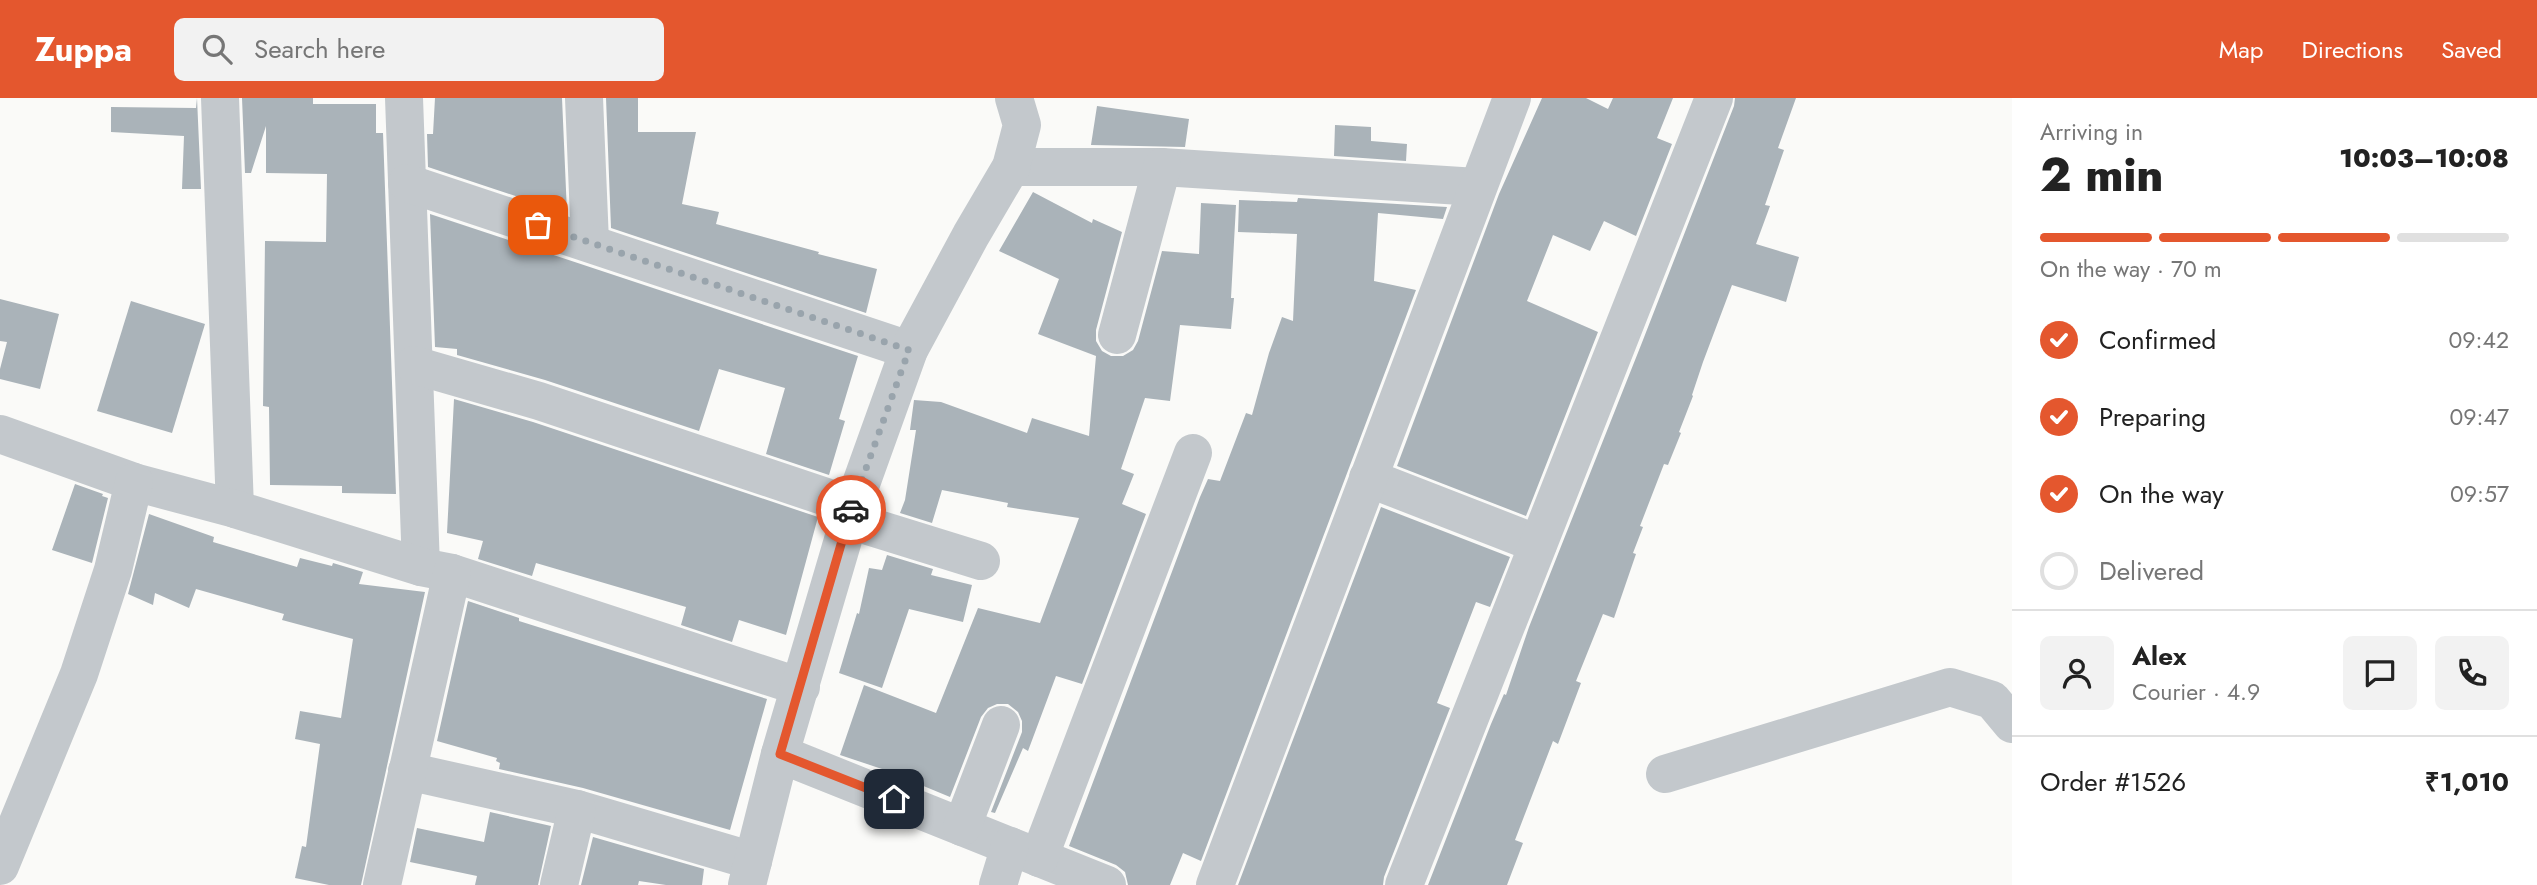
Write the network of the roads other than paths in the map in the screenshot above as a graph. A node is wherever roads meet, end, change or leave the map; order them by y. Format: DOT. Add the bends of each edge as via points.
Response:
graph roads {
  1 [pos="220,98"];
  2 [pos="404,98"];
  3 [pos="584,98"];
  4 [pos="1014,98"];
  5 [pos="1512,98"];
  6 [pos="1712,98"];
  7 [pos="1011,167"];
  8 [pos="1162,167"];
  9 [pos="407,183"];
  10 [pos="1477,187"];
  11 [pos="590,242"];
  12 [pos="1117,335"];
  13 [pos="909,350"];
  14 [pos="414,365"];
  15 [pos="0,433"];
  16 [pos="1193,453"];
  17 [pos="1368,478"];
  18 [pos="134,482"];
  19 [pos="235,509"];
  20 [pos="851,513"];
  21 [pos="1538,544"];
  22 [pos="982,561"];
  23 [pos="436,570"];
  24 [pos="801,687"];
  25 [pos="2012,723"];
  26 [pos="1001,725"];
  27 [pos="780,754"];
  28 [pos="407,771"];
  29 [pos="1665,774"];
  30 [pos="577,809"];
  31 [pos="962,827"];
  32 [pos="1025,852"];
  33 [pos="0,866"];
  34 [pos="750,873"];
  35 [pos="383,885"];
  36 [pos="559,885"];
  37 [pos="998,885"];
  38 [pos="1107,885"];
  39 [pos="1215,885"];
  40 [pos="1404,885"];
  1 -- 19 [label="street"];
  2 -- 9 [label="street"];
  3 -- 11 [label="street"];
  4 -- 7 [label="street" via="1022,125"];
  5 -- 10 [label="street"];
  6 -- 21 [label="street"];
  7 -- 8 [label="street"];
  7 -- 13 [label="street"];
  8 -- 10 [label="street"];
  8 -- 12 [label="street"];
  9 -- 11 [label="street"];
  9 -- 14 [label="street"];
  10 -- 17 [label="street"];
  11 -- 13 [label="street"];
  13 -- 20 [label="street"];
  14 -- 20 [label="street" via="539,401"];
  14 -- 23 [label="street"];
  15 -- 18 [label="street"];
  16 -- 32 [label="street"];
  17 -- 21 [label="street"];
  17 -- 39 [label="street"];
  18 -- 19 [label="street"];
  18 -- 33 [label="street" via="113,570 79,674"];
  19 -- 23 [label="street"];
  20 -- 22 [label="street"];
  20 -- 24 [label="street"];
  21 -- 40 [label="street"];
  23 -- 24 [label="street"];
  23 -- 28 [label="street"];
  24 -- 27 [label="street"];
  25 -- 29 [label="street" via="1992,700 1950,687"];
  26 -- 31 [label="street"];
  27 -- 31 [label="street"];
  27 -- 34 [label="street"];
  28 -- 30 [label="street"];
  28 -- 35 [label="street"];
  30 -- 34 [label="street"];
  30 -- 36 [label="street"];
  31 -- 32 [label="street"];
  32 -- 37 [label="street"];
  32 -- 38 [label="street"];
}
